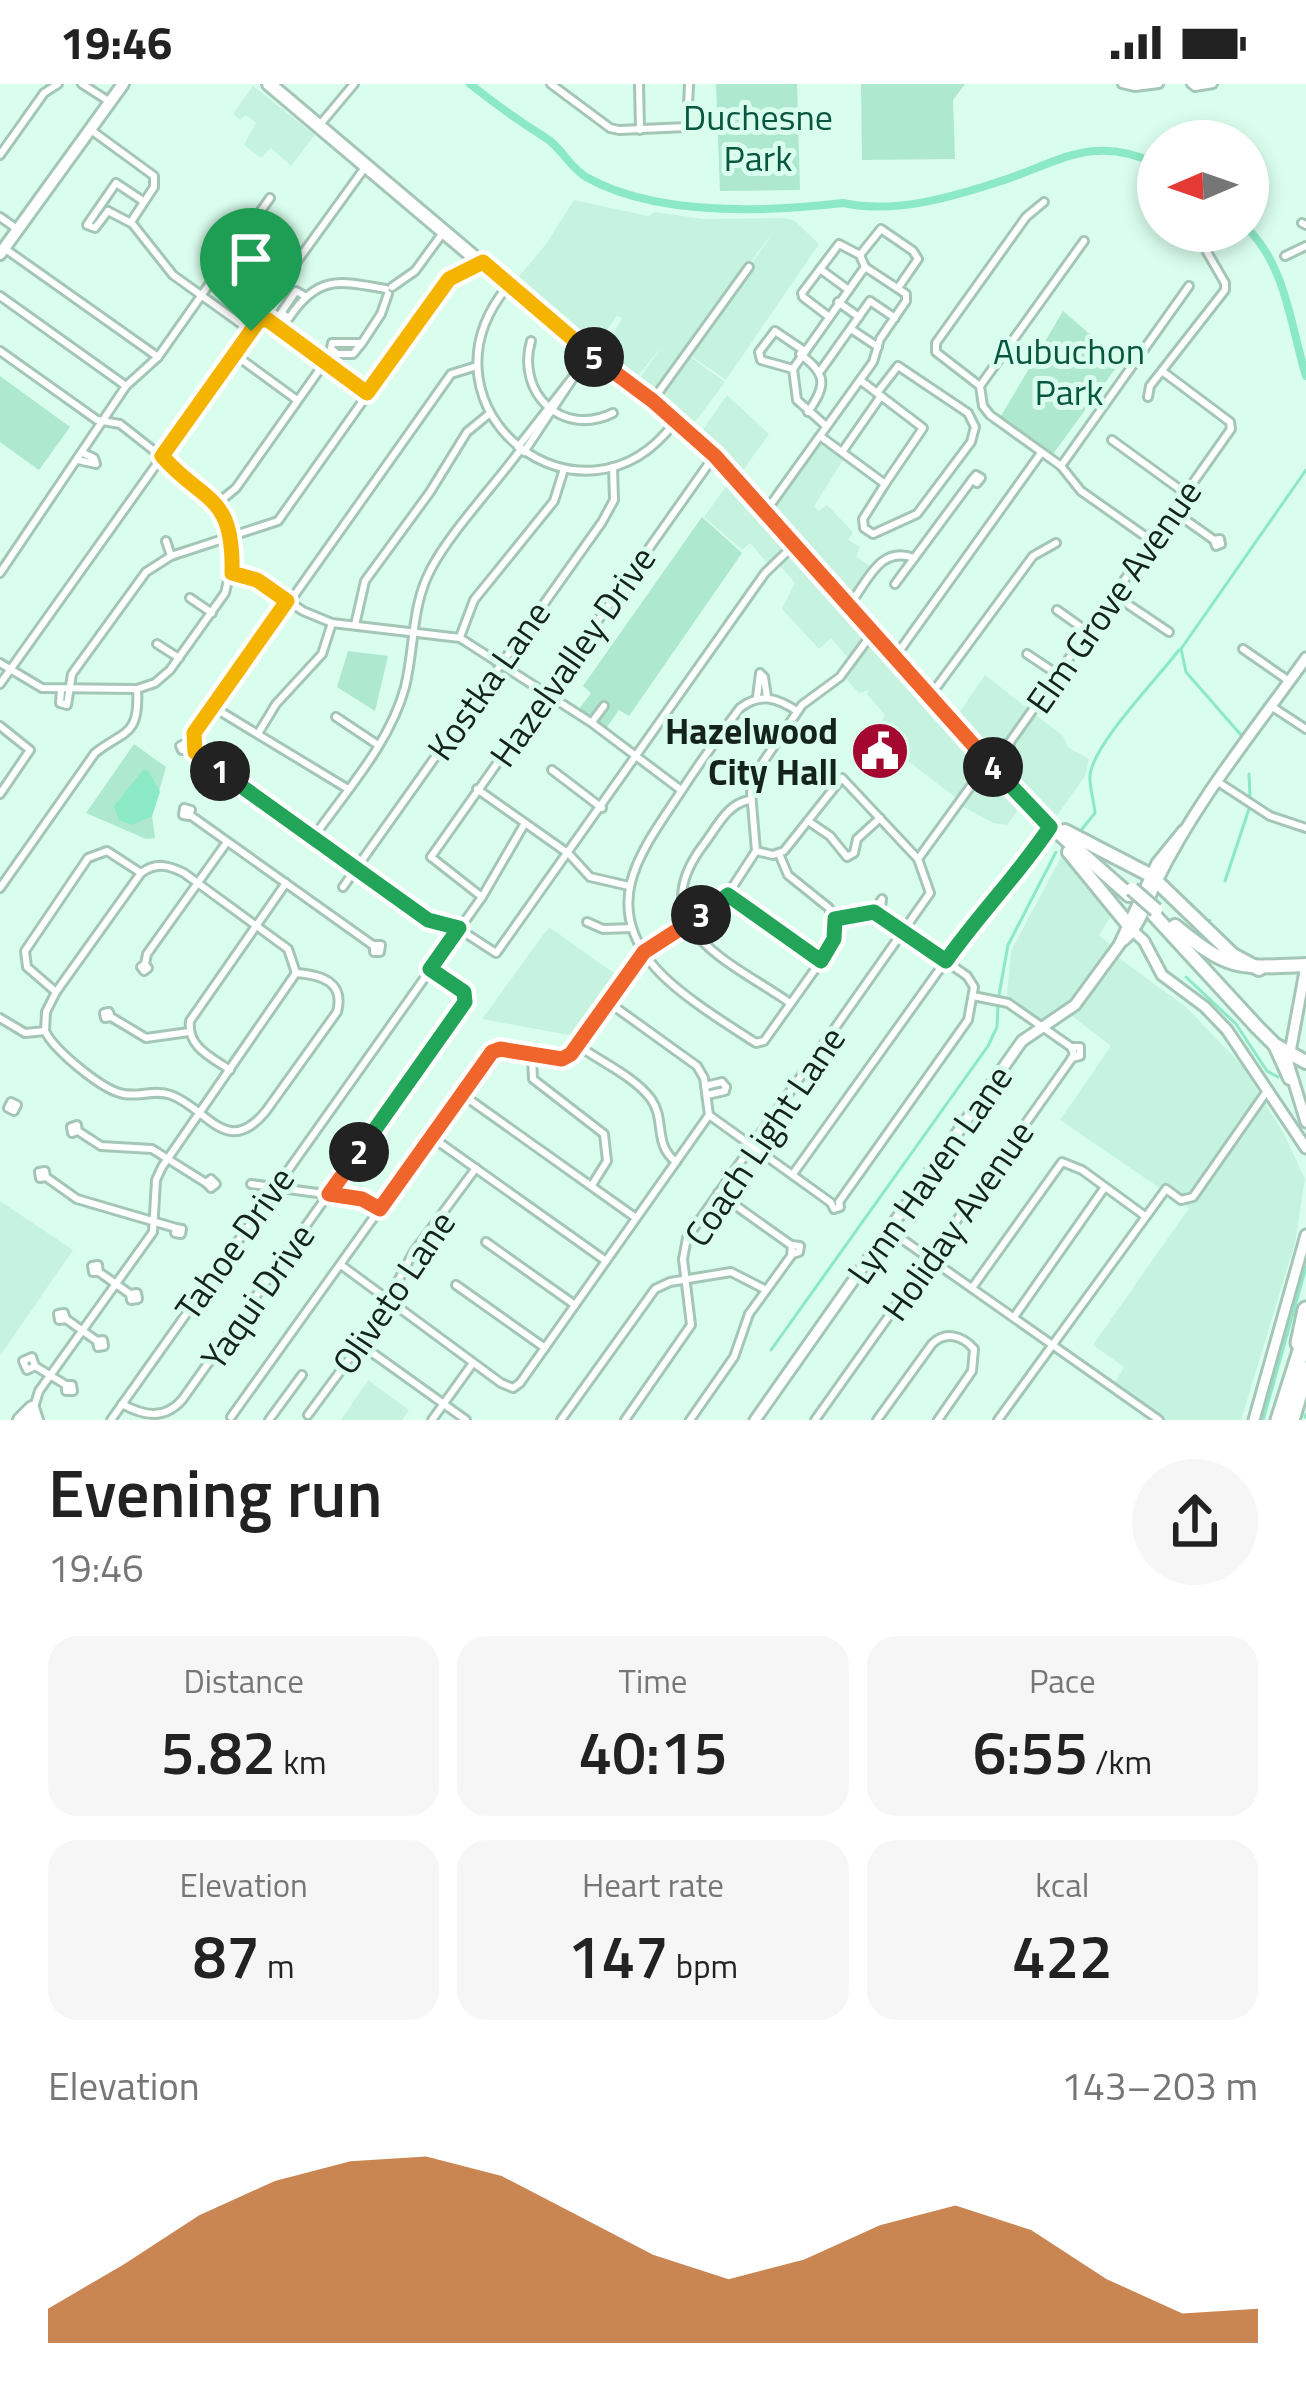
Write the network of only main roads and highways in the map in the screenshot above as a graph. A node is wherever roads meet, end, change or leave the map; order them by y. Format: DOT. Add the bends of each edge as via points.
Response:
graph roads {
  1 [pos="123,84"];
  2 [pos="265,84"];
  3 [pos="2,251"];
  4 [pos="935,701"];
  5 [pos="1007,747"];
  6 [pos="977,750"];
  7 [pos="997,765"];
  8 [pos="978,777"];
  9 [pos="1057,829"];
  10 [pos="1142,902"];
  11 [pos="1130,927"];
  12 [pos="1303,965"];
  13 [pos="1259,969"];
  14 [pos="1232,998"];
  15 [pos="1275,1045"];
  16 [pos="1306,1063"];
  17 [pos="1306,1310"];
  18 [pos="1306,1335"];
  19 [pos="1306,1370"];
  20 [pos="1289,1388"];
  21 [pos="32,1416"];
  22 [pos="20,1420"];
  23 [pos="1279,1420"];
  24 [pos="1291,1420"];
  1 -- 3 [label="main road"];
  2 -- 4 [label="main road" via="676,420"];
  4 -- 6 [label="main road"];
  4 -- 7 [label="main road"];
  5 -- 7 [label="main road"];
  6 -- 7 [label="main road"];
  6 -- 8 [label="main road"];
  7 -- 9 [label="main road"];
  9 -- 10 [label="main road"];
  9 -- 11 [label="main road"];
  9 -- 13 [label="main road" via="1154,878 1233,956"];
  10 -- 13 [label="main road" via="1220,960"];
  10 -- 14 [label="main road"];
  12 -- 13 [label="main road"];
  13 -- 14 [label="main road" via="1231,972"];
  14 -- 15 [label="main road"];
  15 -- 16 [label="main road"];
  15 -- 16 [label="main road" via="1290,1078"];
  17 -- 20 [label="highway"];
  18 -- 20 [label="highway"];
  19 -- 24 [label="highway"];
  20 -- 23 [label="highway"];
  21 -- 22 [label="main road"];
}
